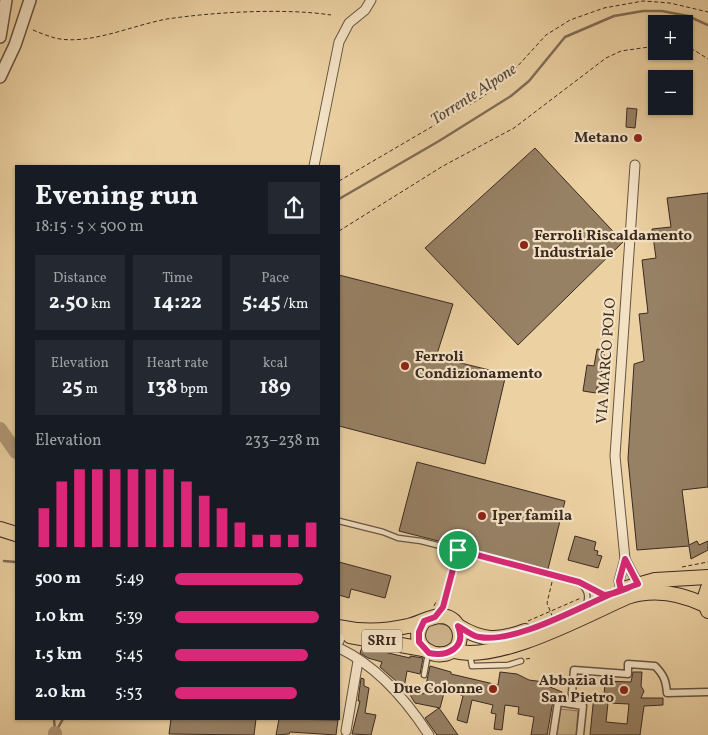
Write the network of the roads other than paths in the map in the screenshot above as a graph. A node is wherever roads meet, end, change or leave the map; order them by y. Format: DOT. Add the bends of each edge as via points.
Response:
graph roads {
  1 [pos="6,0"];
  2 [pos="30,0"];
  3 [pos="35,0"];
  4 [pos="371,0"];
  5 [pos="26,16"];
  6 [pos="0,37"];
  7 [pos="0,77"];
  8 [pos="635,164"];
  9 [pos="314,165"];
  10 [pos="340,521"];
  11 [pos="0,528"];
  12 [pos="0,534"];
  13 [pos="15,534"];
  14 [pos="0,539"];
  15 [pos="15,539"];
  16 [pos="15,539"];
  17 [pos="458,550"];
  18 [pos="625,559"];
  19 [pos="708,577"];
  20 [pos="579,582"];
  21 [pos="638,584"];
  22 [pos="708,588"];
  23 [pos="615,592"];
  24 [pos="585,599"];
  25 [pos="444,603"];
  26 [pos="706,608"];
  27 [pos="442,621"];
  28 [pos="340,640"];
  29 [pos="426,651"];
  30 [pos="454,651"];
  31 [pos="469,653"];
  32 [pos="358,661"];
  33 [pos="521,662"];
  34 [pos="424,675"];
  35 [pos="708,692"];
  36 [pos="571,704"];
  37 [pos="346,731"];
  38 [pos="429,735"];
  39 [pos="552,735"];
  40 [pos="580,735"];
  1 -- 6 [label="street"];
  2 -- 5 [label="street"];
  3 -- 5 [label="street"];
  4 -- 9 [label="street" via="365,10 349,23 339,42"];
  5 -- 7 [label="street"];
  8 -- 18 [label="street, VIA MARCO POLO" via="615,443"];
  10 -- 17 [label="lane" via="398,538"];
  11 -- 13 [label="main road"];
  12 -- 15 [label="main road"];
  14 -- 16 [label="main road"];
  17 -- 20 [label="lane"];
  17 -- 25 [label="lane"];
  18 -- 21 [label="street, VIA MARCO POLO"];
  18 -- 23 [label="street, VIA MARCO POLO"];
  19 -- 21 [label="main road"];
  20 -- 23 [label="lane" via="599,593"];
  20 -- 24 [label="lane" via="586,590 588,598"];
  21 -- 23 [label="main road"];
  22 -- 26 [label="main road" via="704,600"];
  23 -- 24 [label="main road"];
  24 -- 27 [label="main road" via="508,636 480,637"];
  25 -- 27 [label="lane"];
  25 -- 27 [label="lane"];
  26 -- 31 [label="main road, SR11" via="688,598 668,593 640,593 542,637"];
  27 -- 28 [label="main road, SR11" via="381,630 357,630"];
  27 -- 29 [label="main road" via="421,626 418,638"];
  27 -- 30 [label="main road" via="460,633 460,642"];
  28 -- 29 [label="main road, SR11"];
  28 -- 32 [label="street"];
  29 -- 30 [label="main road, SR11" via="445,654"];
  29 -- 34 [label="lane"];
  30 -- 31 [label="main road, SR11"];
  31 -- 33 [label="lane" via="472,666"];
  32 -- 37 [label="street"];
  32 -- 38 [label="street" via="396,692"];
  35 -- 36 [label="street" via="667,693 663,674 655,666 628,664 628,674 574,670"];
  36 -- 39 [label="street" via="558,702"];
  36 -- 40 [label="street" via="583,706"];
}
